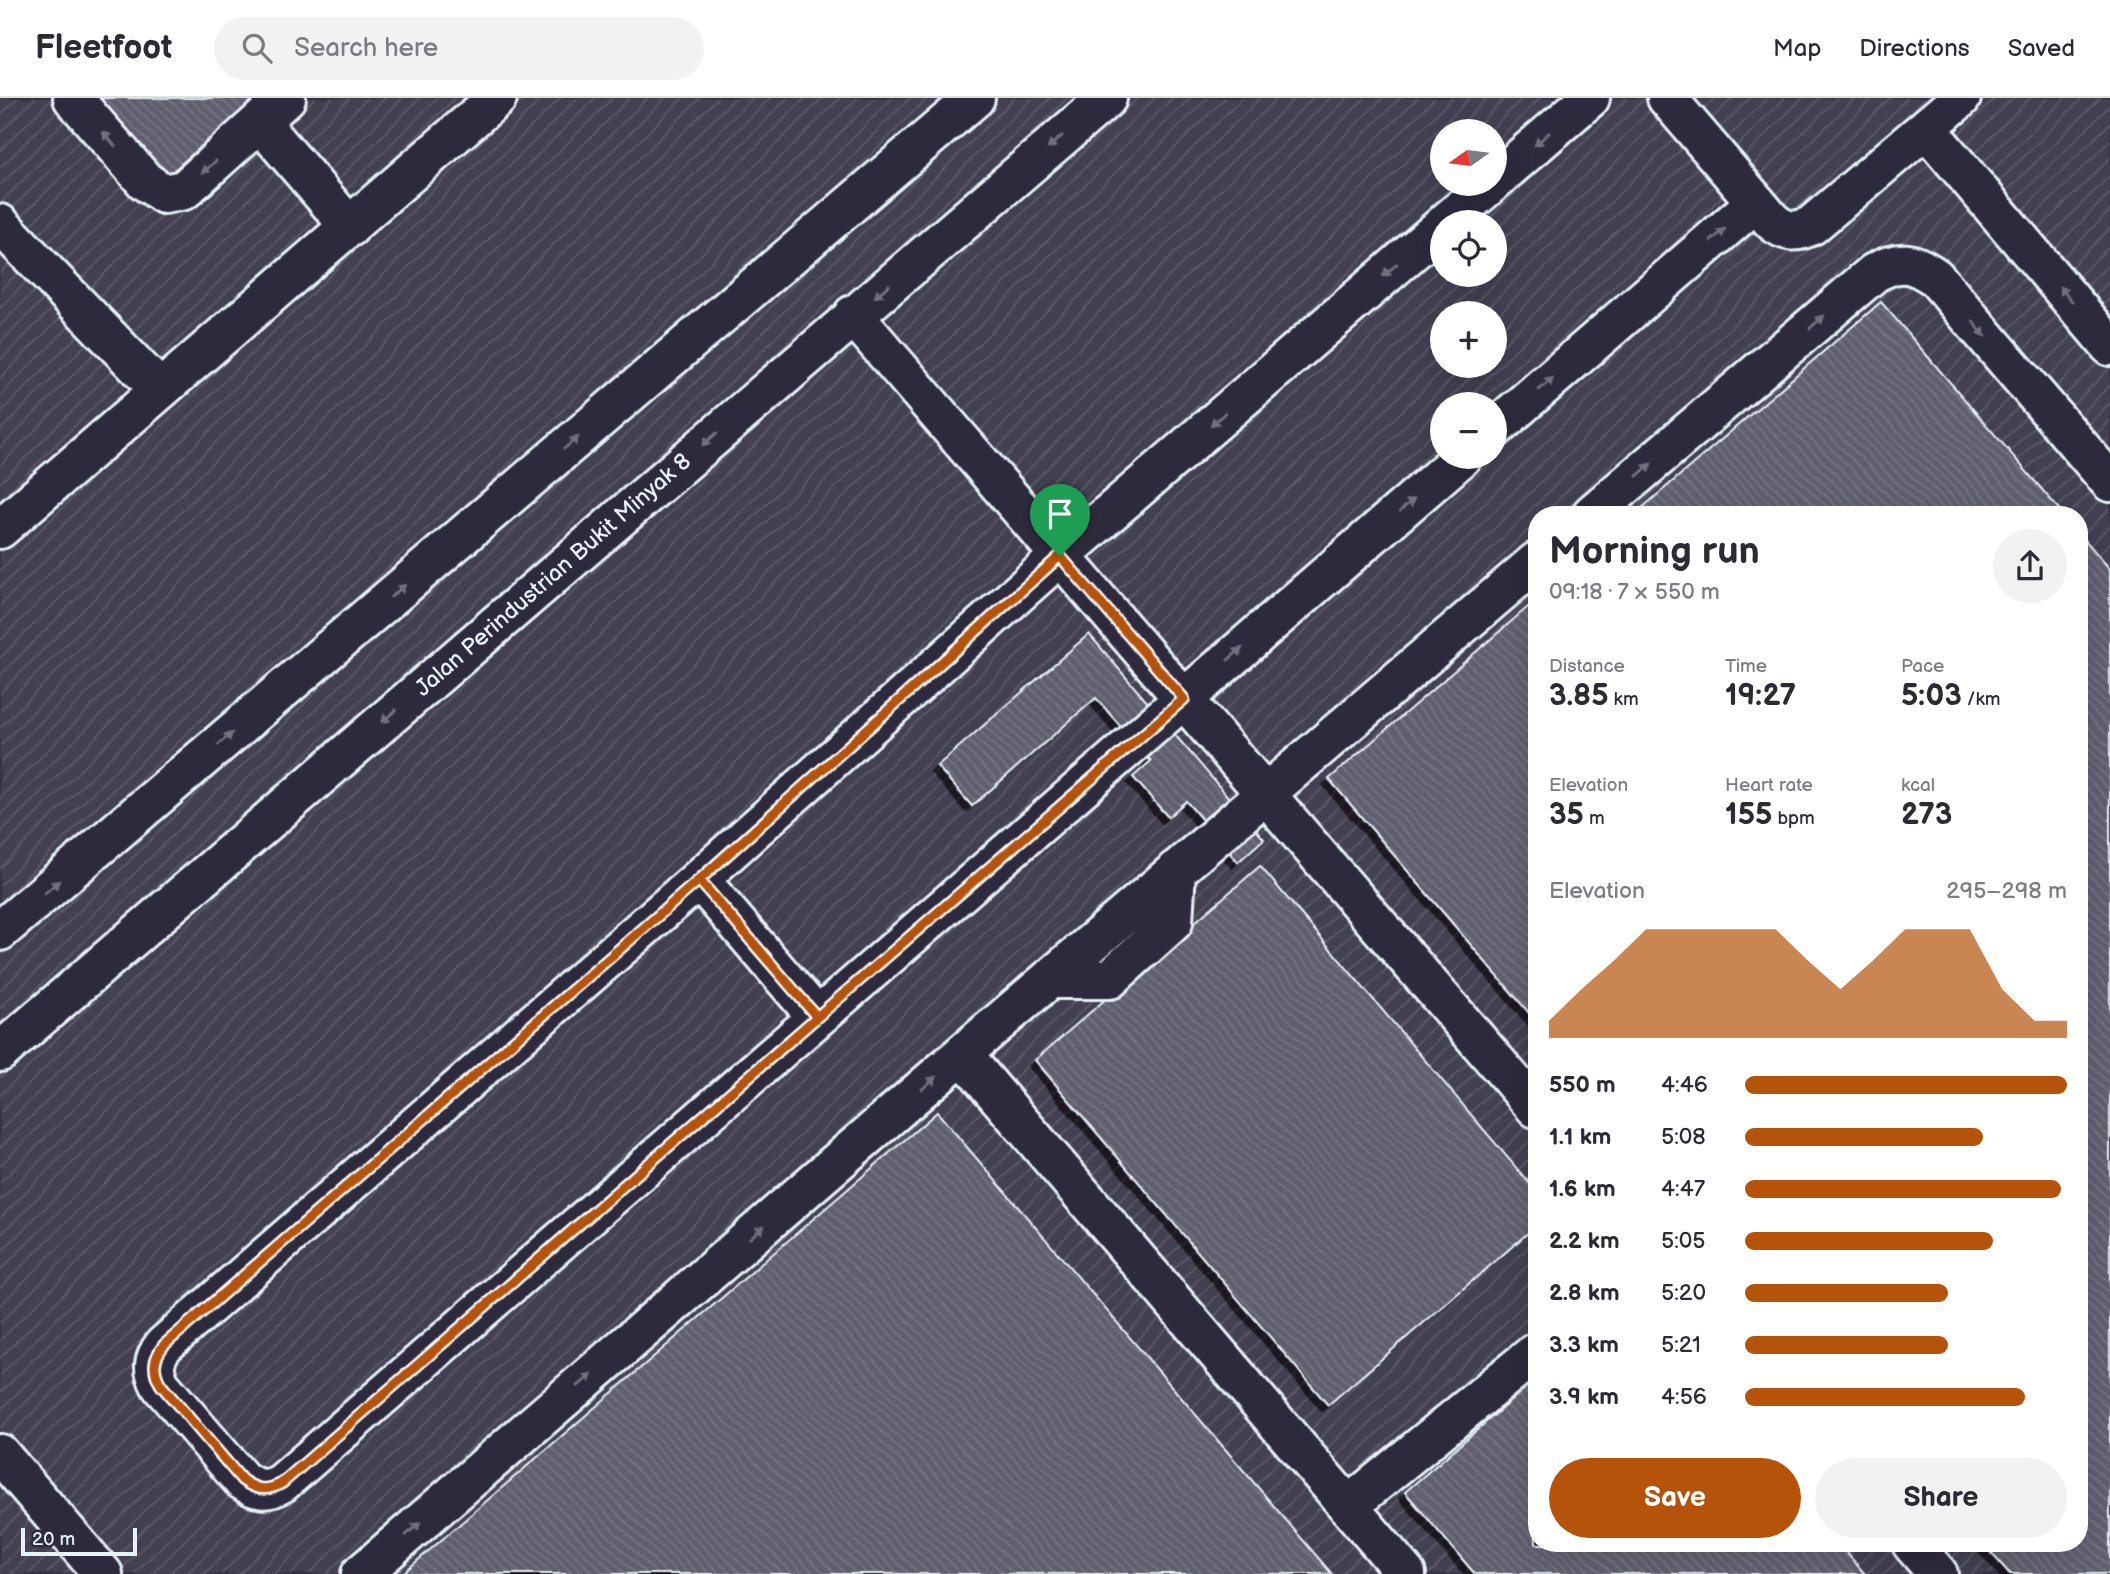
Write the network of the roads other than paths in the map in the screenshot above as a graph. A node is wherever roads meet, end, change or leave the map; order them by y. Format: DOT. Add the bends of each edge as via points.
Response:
graph roads {
  1 [pos="73,98"];
  2 [pos="497,98"];
  3 [pos="975,98"];
  4 [pos="1107,98"];
  5 [pos="1590,98"];
  6 [pos="1667,98"];
  7 [pos="1961,98"];
  8 [pos="273,110"];
  9 [pos="1926,128"];
  10 [pos="1507,170"];
  11 [pos="1477,196"];
  12 [pos="1756,202"];
  13 [pos="1460,210"];
  14 [pos="0,224"];
  15 [pos="349,227"];
  16 [pos="1430,236"];
  17 [pos="853,316"];
  18 [pos="2110,346"];
  19 [pos="160,390"];
  20 [pos="1507,418"];
  21 [pos="1448,469"];
  22 [pos="2110,482"];
  23 [pos="1601,506"];
  24 [pos="0,529"];
  25 [pos="1060,556"];
  26 [pos="1528,569"];
  27 [pos="1184,699"];
  28 [pos="1266,794"];
  29 [pos="699,880"];
  30 [pos="0,931"];
  31 [pos="817,1017"];
  32 [pos="0,1052"];
  33 [pos="962,1054"];
  34 [pos="1528,1099"];
  35 [pos="1528,1359"];
  36 [pos="0,1454"];
  37 [pos="1348,1506"];
  38 [pos="1919,1552"];
  39 [pos="103,1574"];
  40 [pos="361,1574"];
  41 [pos="1406,1574"];
  42 [pos="1938,1574"];
  8 -- 1 [label="street, one-way" via="184,190 164,194 145,181"];
  2 -- 15 [label="street"];
  30 -- 3 [label="street, one-way"];
  4 -- 17 [label="street, Jalan Perindustrian Bukit Minyak 8, one-way"];
  5 -- 10 [label="street, one-way"];
  6 -- 12 [label="street"];
  7 -- 9 [label="street"];
  8 -- 15 [label="street"];
  9 -- 12 [label="street" via="1802,230 1780,228"];
  18 -- 9 [label="street, one-way"];
  11 -- 13 [label="street"];
  20 -- 12 [label="street, one-way"];
  14 -- 19 [label="street"];
  15 -- 19 [label="street"];
  16 -- 25 [label="street, one-way"];
  17 -- 25 [label="street"];
  17 -- 32 [label="street, Jalan Perindustrian Bukit Minyak 8, one-way"];
  19 -- 24 [label="street"];
  27 -- 21 [label="street, one-way"];
  23 -- 22 [label="street, one-way" via="1874,273 1905,263 1935,277"];
  25 -- 27 [label="street"];
  25 -- 29 [label="street"];
  26 -- 28 [label="street"];
  27 -- 28 [label="street"];
  27 -- 31 [label="street"];
  28 -- 33 [label="street"];
  28 -- 34 [label="street"];
  29 -- 31 [label="street"];
  29 -- 31 [label="street" via="157,1354 153,1364 161,1385 242,1480 261,1490 282,1483"];
  33 -- 37 [label="street"];
  40 -- 33 [label="street, one-way"];
  35 -- 37 [label="street"];
  36 -- 39 [label="street"];
  37 -- 41 [label="street"];
  38 -- 42 [label="street"];
}
